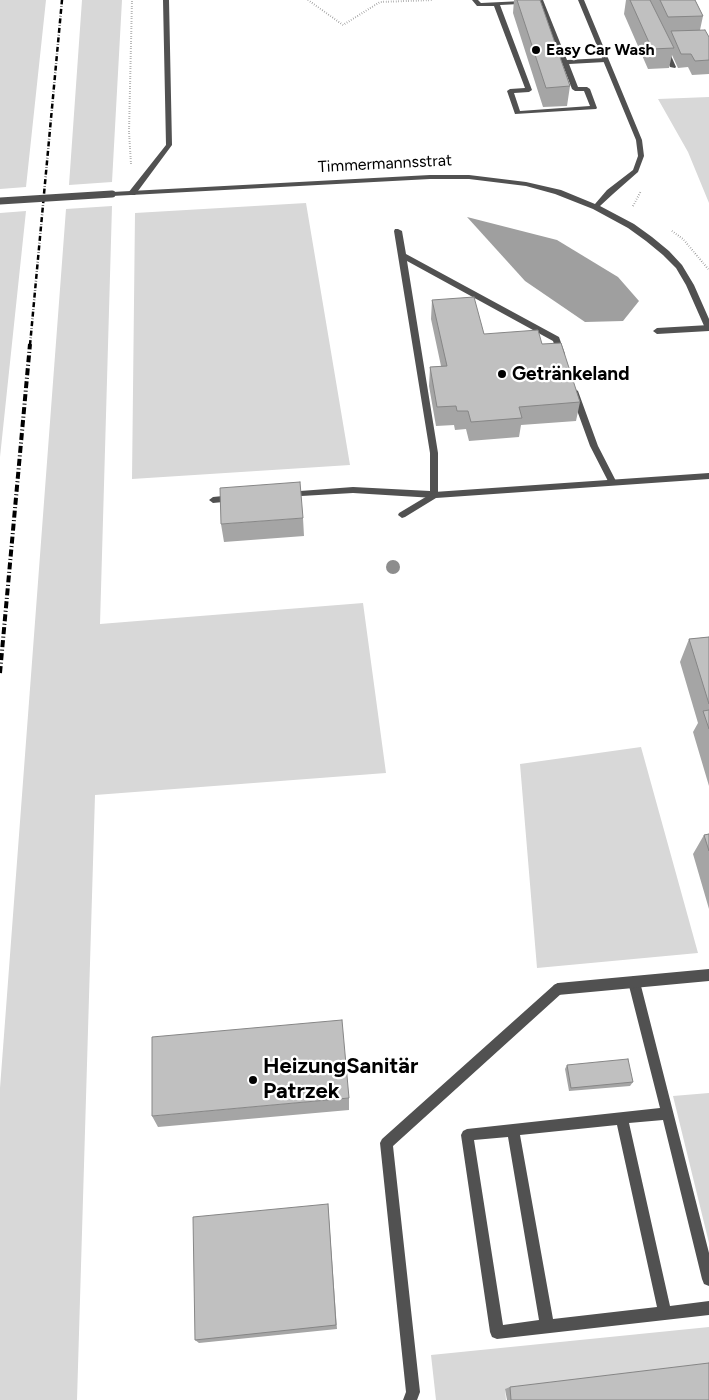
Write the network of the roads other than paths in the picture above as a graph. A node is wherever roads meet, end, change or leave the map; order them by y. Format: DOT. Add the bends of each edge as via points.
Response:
graph roads {
  1 [pos="166,0"];
  2 [pos="475,0"];
  3 [pos="581,0"];
  4 [pos="496,4"];
  5 [pos="661,41"];
  6 [pos="605,60"];
  7 [pos="565,62"];
  8 [pos="673,67"];
  9 [pos="132,193"];
  10 [pos="0,201"];
  11 [pos="596,206"];
  12 [pos="398,231"];
  13 [pos="403,256"];
  14 [pos="709,328"];
  15 [pos="657,331"];
  16 [pos="565,366"];
  17 [pos="572,384"];
  18 [pos="709,476"];
  19 [pos="613,482"];
  20 [pos="278,495"];
  21 [pos="434,495"];
  22 [pos="241,498"];
  23 [pos="213,500"];
  24 [pos="402,515"];
  25 [pos="709,974"];
  26 [pos="634,982"];
  27 [pos="666,1113"];
  28 [pos="622,1118"];
  29 [pos="513,1130"];
  30 [pos="709,1279"];
  31 [pos="709,1308"];
  32 [pos="665,1312"];
  33 [pos="547,1326"];
  34 [pos="410,1400"];
  1 -- 9 [label="street" via="169,145"];
  2 -- 4 [label="street" via="479,5"];
  3 -- 6 [label="street"];
  4 -- 7 [label="street" via="541,1"];
  4 -- 7 [label="street" via="528,90 510,91 517,113 594,108 587,89 575,89"];
  5 -- 8 [label="street"];
  6 -- 7 [label="street"];
  6 -- 11 [label="street" via="639,140 641,156 636,171"];
  9 -- 10 [label="street, Timmermannsstrat, bridge"];
  9 -- 11 [label="street, Timmermannsstrat" via="469,177 526,184"];
  11 -- 14 [label="street, Timmermannsstrat" via="631,226 679,267"];
  12 -- 13 [label="street"];
  13 -- 16 [label="street" via="556,339"];
  13 -- 21 [label="street" via="434,453"];
  14 -- 15 [label="street"];
  17 -- 19 [label="street" via="594,446"];
  18 -- 19 [label="street"];
  19 -- 21 [label="street"];
  20 -- 21 [label="street" via="353,490"];
  21 -- 24 [label="street"];
  22 -- 23 [label="street"];
  25 -- 26 [label="street"];
  26 -- 27 [label="street"];
  26 -- 34 [label="street" via="558,989 386,1143 413,1392"];
  27 -- 28 [label="street"];
  27 -- 30 [label="street"];
  28 -- 29 [label="street"];
  28 -- 32 [label="street"];
  29 -- 33 [label="street"];
  29 -- 33 [label="street" via="467,1135 497,1332"];
  31 -- 32 [label="street"];
  32 -- 33 [label="street"];
}
